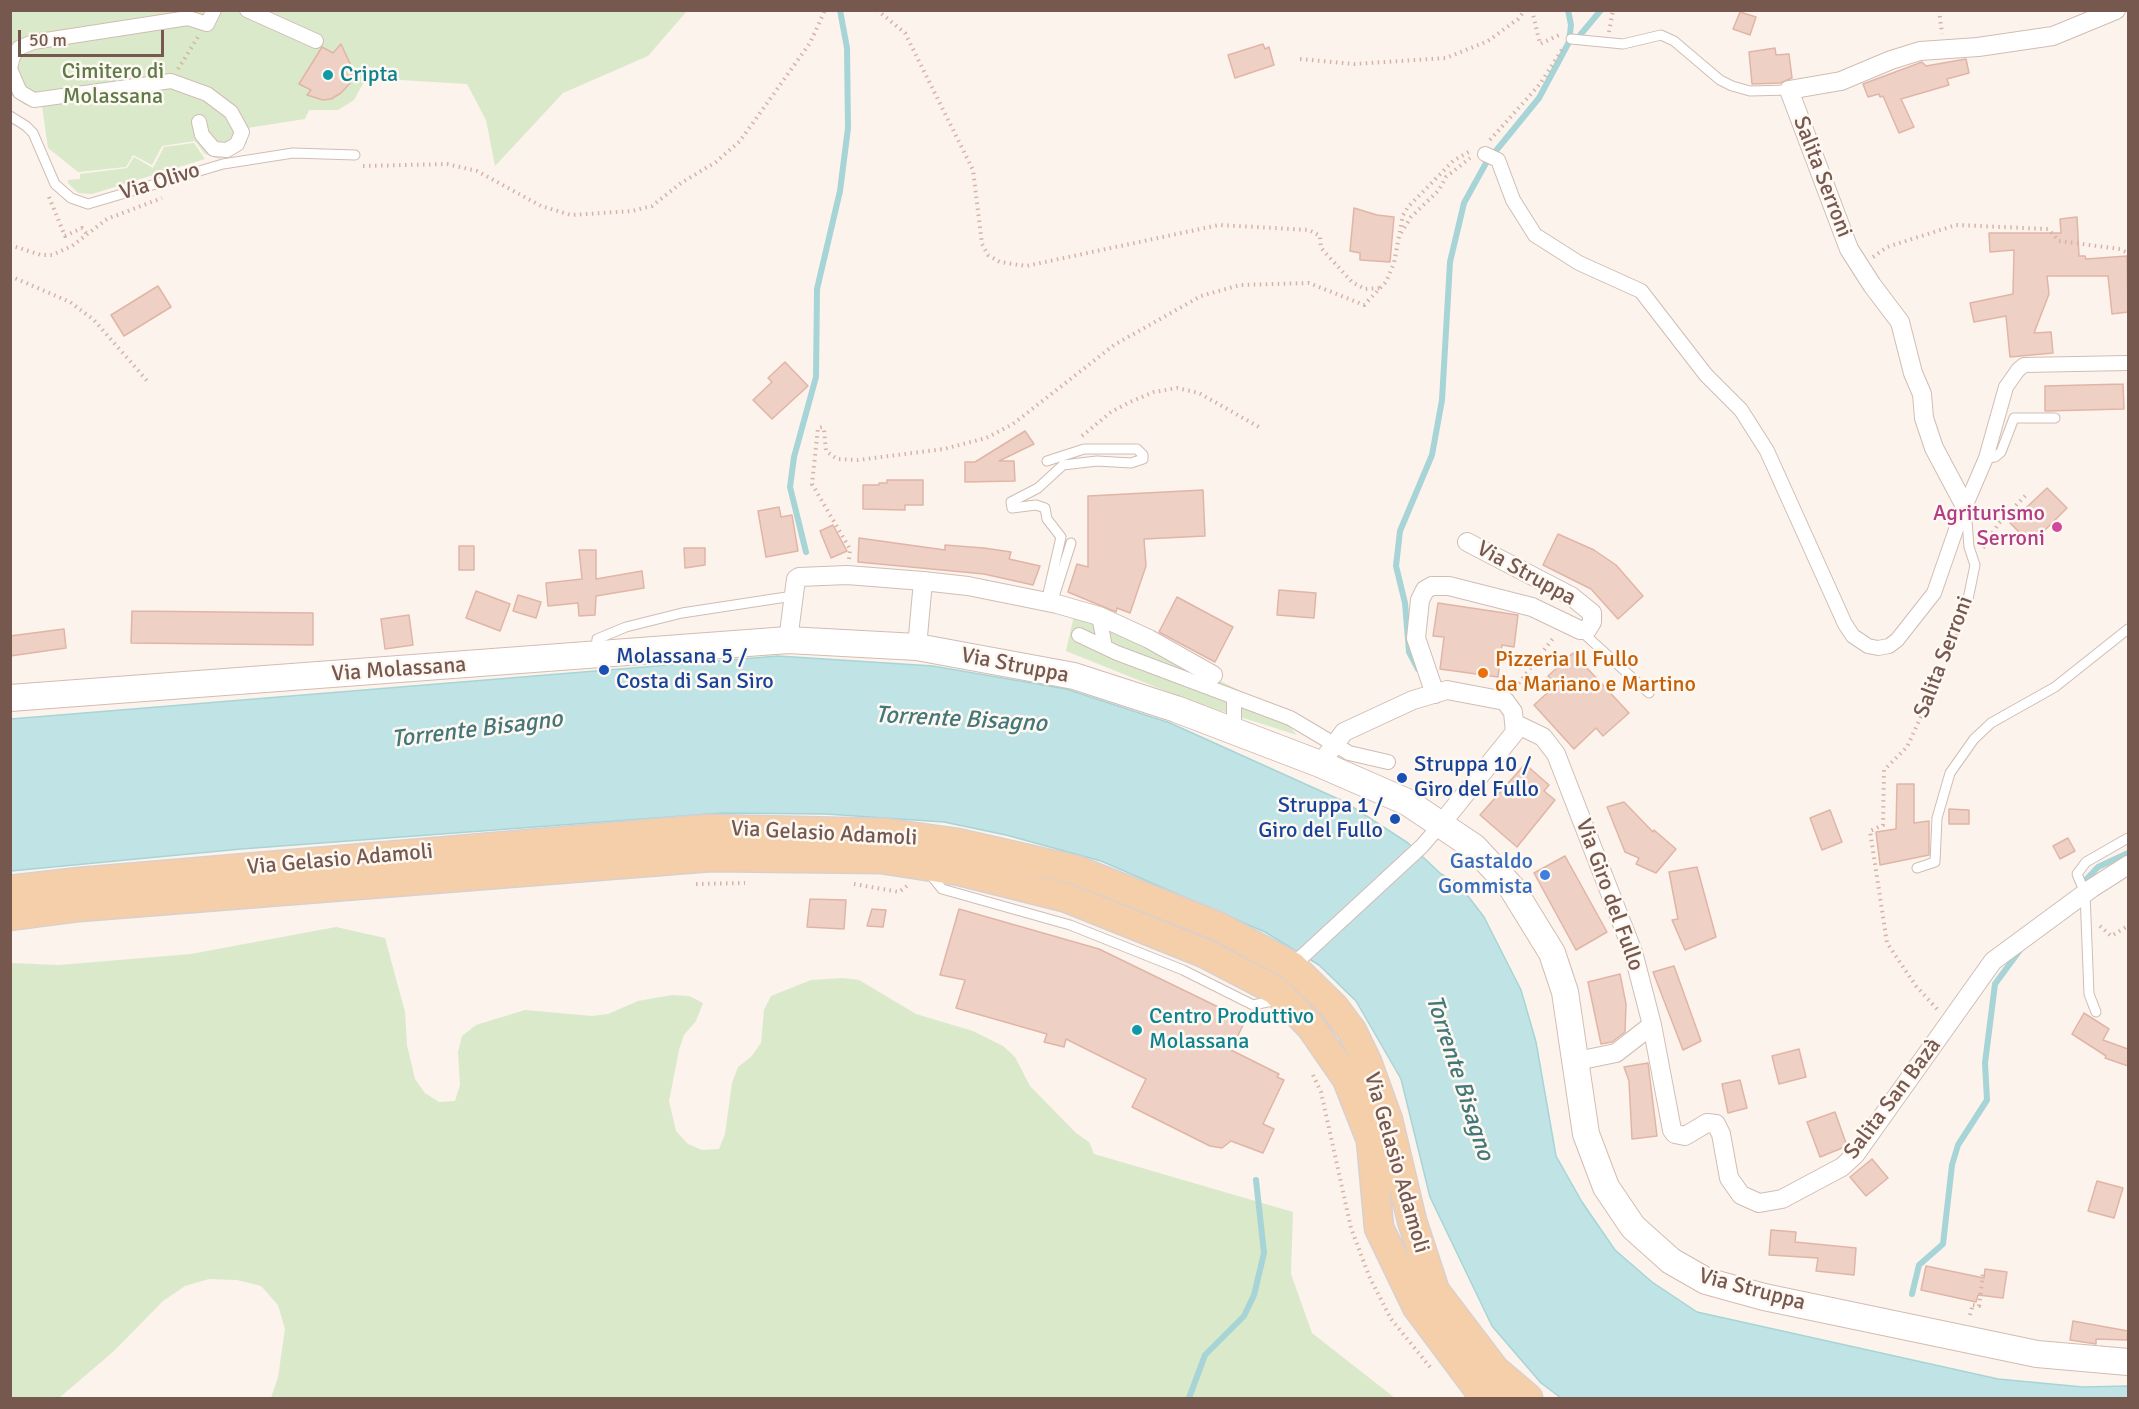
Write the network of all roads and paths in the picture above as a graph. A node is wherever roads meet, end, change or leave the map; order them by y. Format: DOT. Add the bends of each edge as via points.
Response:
graph roads {
  1 [pos="214,10"];
  2 [pos="248,10"];
  3 [pos="825,10"];
  4 [pos="878,10"];
  5 [pos="1525,10"];
  6 [pos="1532,10"];
  7 [pos="2116,10"];
  8 [pos="207,24"];
  9 [pos="1574,39"];
  10 [pos="316,41"];
  11 [pos="1300,59"];
  12 [pos="10,68"];
  13 [pos="171,81"];
  14 [pos="1789,90"];
  15 [pos="10,116"];
  16 [pos="200,122"];
  17 [pos="1484,153"];
  18 [pos="355,155"];
  19 [pos="356,166"];
  20 [pos="55,184"];
  21 [pos="170,196"];
  22 [pos="87,233"];
  23 [pos="1398,236"];
  24 [pos="10,244"];
  25 [pos="2128,253"];
  26 [pos="10,276"];
  27 [pos="1872,285"];
  28 [pos="1383,288"];
  29 [pos="2128,363"];
  30 [pos="149,383"];
  31 [pos="2055,418"];
  32 [pos="1258,427"];
  33 [pos="1063,456"];
  34 [pos="1986,458"];
  35 [pos="1047,462"];
  36 [pos="2026,495"];
  37 [pos="1966,508"];
  38 [pos="1467,542"];
  39 [pos="1071,543"];
  40 [pos="1975,564"];
  41 [pos="847,575"];
  42 [pos="923,581"];
  43 [pos="793,596"];
  44 [pos="1049,603"];
  45 [pos="1967,604"];
  46 [pos="1099,616"];
  47 [pos="1573,626"];
  48 [pos="2128,629"];
  49 [pos="1079,635"];
  50 [pos="788,640"];
  51 [pos="917,647"];
  52 [pos="1105,647"];
  53 [pos="595,656"];
  54 [pos="1216,683"];
  55 [pos="1650,693"];
  56 [pos="1435,694"];
  57 [pos="10,698"];
  58 [pos="1234,698"];
  59 [pos="1505,701"];
  60 [pos="1516,724"];
  61 [pos="1234,731"];
  62 [pos="1326,754"];
  63 [pos="1388,762"];
  64 [pos="1441,824"];
  65 [pos="2128,838"];
  66 [pos="2128,865"];
  67 [pos="1917,868"];
  68 [pos="927,870"];
  69 [pos="10,890"];
  70 [pos="2085,893"];
  71 [pos="10,916"];
  72 [pos="2098,923"];
  73 [pos="2128,926"];
  74 [pos="1295,963"];
  75 [pos="1283,998"];
  76 [pos="1965,1002"];
  77 [pos="2096,1012"];
  78 [pos="1652,1025"];
  79 [pos="1577,1060"];
  80 [pos="1670,1124"];
  81 [pos="1983,1274"];
  82 [pos="1970,1315"];
  83 [pos="2128,1362"];
  84 [pos="1491,1398"];
  85 [pos="1528,1398"];
  1 -- 8 [label="street"];
  2 -- 10 [label="street"];
  3 -- 19 [label="path" via="810,43 740,141 652,206 571,215 541,206 477,171 447,164"];
  4 -- 28 [label="path" via="904,33 973,170 982,244 988,255 1000,262 1026,267 1219,225 1309,230 1320,236 1321,248 1352,282 1365,289"];
  5 -- 11 [label="path" via="1488,40 1446,58 1354,64"];
  6 -- 9 [label="path" via="1540,44 1557,35"];
  7 -- 14 [label="street" via="2053,36 1920,51 1841,81"];
  8 -- 12 [label="street" via="188,18 33,42 19,48"];
  8 -- 13 [label="path"];
  9 -- 14 [label="lane" via="1623,44 1661,35 1732,86 1749,91"];
  9 -- 17 [label="path"];
  12 -- 13 [label="street" via="20,92 34,100"];
  13 -- 16 [label="street" via="207,93 231,112 242,132 237,144 226,150 214,149 202,135"];
  14 -- 27 [label="street, Salita Serroni" via="1849,249"];
  15 -- 20 [label="lane" via="33,133"];
  17 -- 23 [label="path" via="1458,165"];
  17 -- 23 [label="path" via="1453,160 1408,207"];
  17 -- 37 [label="street" via="1529,229 1579,263 1641,291 1706,375 1741,410 1767,451 1840,615 1859,641 1878,648 1889,646 1910,627 1934,593"];
  18 -- 20 [label="lane, Via Olivo" via="293,153 223,164 87,204 71,198"];
  20 -- 22 [label="path" via="47,192 65,236 82,228"];
  21 -- 22 [label="path" via="107,219"];
  22 -- 24 [label="path" via="72,246 52,255"];
  23 -- 28 [label="path" via="1394,263"];
  25 -- 27 [label="path" via="2059,241 2048,229 1956,225 1878,251 1871,263"];
  26 -- 30 [label="path" via="70,302 94,320"];
  27 -- 37 [label="street, Salita Serroni" via="1900,322 1934,448"];
  28 -- 41 [label="path" via="1364,304 1309,283 1239,285 1201,296 1114,345 1013,424 969,443 846,460 830,456 822,427 812,484 850,549"];
  29 -- 34 [label="street" via="2024,365 2006,387"];
  31 -- 34 [label="lane" via="2014,418 2001,452"];
  32 -- 33 [label="path" via="1199,393 1177,388 1154,392 1111,412"];
  33 -- 35 [label="lane"];
  33 -- 44 [label="lane" via="1084,449 1130,448 1137,449 1143,459 1131,463 1063,465 1038,488 1011,502 1012,508 1045,508 1047,519 1060,537"];
  34 -- 37 [label="street"];
  36 -- 40 [label="path" via="1999,523"];
  37 -- 40 [label="lane, Salita Serroni"];
  38 -- 47 [label="street, Via Struppa" via="1589,609 1592,622 1587,630"];
  39 -- 44 [label="lane"];
  40 -- 45 [label="lane, Salita Serroni"];
  41 -- 42 [label="street"];
  41 -- 43 [label="street" via="799,577"];
  42 -- 44 [label="street"];
  42 -- 51 [label="street"];
  43 -- 50 [label="street"];
  43 -- 53 [label="lane" via="682,613 626,627 597,639"];
  44 -- 46 [label="street"];
  45 -- 76 [label="path, Salita Serroni" via="1948,658 1907,747 1884,770 1883,825 1870,831 1887,943 1916,986 1942,1015 1958,1000"];
  46 -- 52 [label="street"];
  46 -- 54 [label="street" via="1149,639"];
  47 -- 55 [label="lane, Via Struppa"];
  47 -- 56 [label="street, Via Struppa" via="1532,607 1492,596 1449,586 1428,588 1420,600 1416,641"];
  47 -- 59 [label="path"];
  48 -- 67 [label="lane" via="2055,687 1991,723 1974,739 1950,773 1937,818 1935,862"];
  49 -- 52 [label="street, Via Struppa"];
  50 -- 51 [label="main road, Via Struppa"];
  50 -- 53 [label="main road, Via Molassana"];
  51 -- 61 [label="main road, Via Struppa" via="1074,676"];
  52 -- 54 [label="street, Via Struppa"];
  53 -- 57 [label="main road, Via Molassana"];
  54 -- 58 [label="street, Via Struppa"];
  56 -- 59 [label="street" via="1447,690"];
  56 -- 62 [label="street" via="1344,732"];
  58 -- 61 [label="street"];
  58 -- 62 [label="street, Via Struppa" via="1290,718"];
  59 -- 60 [label="street" via="1514,712"];
  60 -- 64 [label="street" via="1510,740"];
  60 -- 78 [label="street, Via Giro del Fullo" via="1550,743 1561,766 1633,952"];
  61 -- 62 [label="main road, Via Struppa"];
  62 -- 63 [label="street, Via Struppa" via="1349,753"];
  62 -- 64 [label="main road, Via Struppa"];
  64 -- 74 [label="street"];
  64 -- 79 [label="main road, Via Struppa" via="1474,847 1512,888 1535,921 1552,953 1565,992"];
  65 -- 70 [label="lane" via="2080,868 2077,874"];
  66 -- 70 [label="street, Salita San Bazà"];
  68 -- 75 [label="lane" via="942,890 1070,924 1183,970 1253,1005"];
  69 -- 74 [label="main road, Via Gelasio Adamoli" via="708,829 886,833 958,843 1076,870 1217,926"];
  70 -- 76 [label="street, Salita San Bazà" via="1992,961"];
  70 -- 77 [label="lane" via="2089,993"];
  71 -- 75 [label="main road, Via Gelasio Adamoli" via="78,907 711,857 881,860 959,871 1067,898 1204,953"];
  72 -- 73 [label="path" via="2111,936"];
  74 -- 85 [label="main road, Via Gelasio Adamoli" via="1352,1031 1367,1062 1388,1120 1412,1221 1435,1291 1495,1370"];
  75 -- 84 [label="main road, Via Gelasio Adamoli" via="1326,1045 1347,1079 1371,1140 1379,1227 1417,1307 1476,1386"];
  76 -- 80 [label="street, Salita San Bazà" via="1856,1155 1782,1199 1759,1203 1742,1195 1729,1178 1716,1124 1707,1123 1680,1136"];
  78 -- 79 [label="street" via="1616,1053"];
  78 -- 80 [label="street, Via Giro del Fullo"];
  79 -- 83 [label="main road, Via Struppa" via="1586,1134 1606,1187 1633,1227 1688,1272 1737,1290 1983,1344 2047,1355"];
  81 -- 82 [label="path" via="1979,1306 1973,1305"];
}
